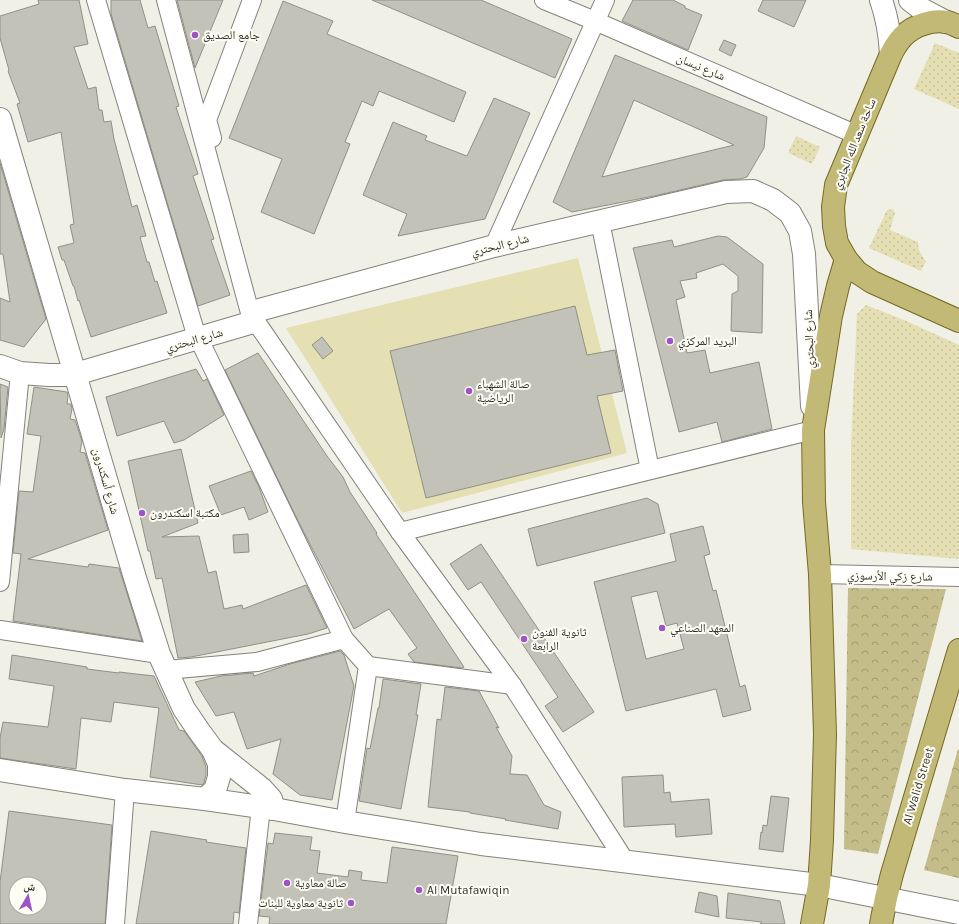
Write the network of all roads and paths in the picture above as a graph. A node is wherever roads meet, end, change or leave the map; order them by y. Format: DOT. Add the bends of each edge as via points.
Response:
graph roads {
  1 [pos="96,0"];
  2 [pos="166,0"];
  3 [pos="252,0"];
  4 [pos="544,0"];
  5 [pos="606,0"];
  6 [pos="880,0"];
  7 [pos="910,0"];
  8 [pos="595,21"];
  9 [pos="953,24"];
  10 [pos="891,54"];
  11 [pos="2,130"];
  12 [pos="857,135"];
  13 [pos="600,221"];
  14 [pos="494,246"];
  15 [pos="846,259"];
  16 [pos="256,314"];
  17 [pos="959,321"];
  18 [pos="199,339"];
  19 [pos="10,369"];
  20 [pos="75,374"];
  21 [pos="813,430"];
  22 [pos="650,470"];
  23 [pos="400,532"];
  24 [pos="1,561"];
  25 [pos="820,574"];
  26 [pos="959,577"];
  27 [pos="0,582"];
  28 [pos="0,630"];
  29 [pos="344,639"];
  30 [pos="959,650"];
  31 [pos="162,662"];
  32 [pos="368,666"];
  33 [pos="956,676"];
  34 [pos="512,685"];
  35 [pos="213,750"];
  36 [pos="0,770"];
  37 [pos="125,790"];
  38 [pos="205,799"];
  39 [pos="267,808"];
  40 [pos="345,822"];
  41 [pos="625,861"];
  42 [pos="819,885"];
  43 [pos="886,898"];
  44 [pos="959,913"];
  45 [pos="115,924"];
  46 [pos="248,924"];
  47 [pos="812,924"];
  48 [pos="881,924"];
  1 -- 18 [label="street" via="194,331"];
  2 -- 16 [label="street" via="250,312"];
  3 -- 16 [label="street" via="207,120 252,281"];
  4 -- 8 [label="street, شارع نيسان"];
  5 -- 8 [label="street"];
  6 -- 10 [label="main road" via="887,22"];
  7 -- 9 [label="main road"];
  8 -- 12 [label="street, شارع نيسان"];
  8 -- 14 [label="street"];
  9 -- 10 [label="main road, ساحة سعد الله الجابري" via="935,21 913,28 896,44"];
  10 -- 12 [label="main road, ساحة سعد الله الجابري"];
  11 -- 20 [label="main road, شارع أسكندرون"];
  12 -- 15 [label="main road, ساحة سعد الله الجابري" via="836,186 833,207 837,243"];
  13 -- 14 [label="main road, شارع البحتري"];
  13 -- 21 [label="main road, شارع البحتري" via="726,192 753,190 773,200 790,213 800,231 804,254"];
  13 -- 22 [label="street"];
  14 -- 16 [label="main road, شارع البحتري"];
  15 -- 17 [label="main road, ساحة سعد الله الجابري" via="857,272 872,282"];
  15 -- 21 [label="main road" via="831,316"];
  16 -- 18 [label="main road, شارع البحتري" via="250,323"];
  16 -- 23 [label="street"];
  18 -- 20 [label="main road, شارع البحتري"];
  18 -- 29 [label="street"];
  19 -- 20 [label="main road, شارع البحتري" via="49,375"];
  19 -- 24 [label="street"];
  20 -- 31 [label="main road, شارع أسكندرون"];
  21 -- 22 [label="street"];
  21 -- 25 [label="main road" via="814,502"];
  22 -- 23 [label="street"];
  23 -- 34 [label="street"];
  24 -- 27 [label="street"];
  25 -- 26 [label="street, شارع زكي الأرسوزي"];
  25 -- 42 [label="main road" via="825,734"];
  28 -- 31 [label="street"];
  29 -- 31 [label="street" via="257,662"];
  29 -- 32 [label="street"];
  30 -- 33 [label="main road, Al Walid Street"];
  31 -- 35 [label="main road, شارع أسكندرون" via="184,709"];
  32 -- 34 [label="street"];
  32 -- 40 [label="street"];
  33 -- 43 [label="main road, Al Walid Street"];
  34 -- 41 [label="street"];
  35 -- 38 [label="main road" via="219,764 219,777 214,790"];
  35 -- 39 [label="main road, شارع أسكندرون" via="262,789 271,799"];
  36 -- 37 [label="main road"];
  37 -- 38 [label="main road"];
  37 -- 45 [label="street"];
  38 -- 39 [label="main road"];
  39 -- 40 [label="main road"];
  39 -- 46 [label="street"];
  40 -- 41 [label="main road" via="481,844"];
  41 -- 42 [label="main road"];
  42 -- 43 [label="main road"];
  42 -- 47 [label="main road"];
  43 -- 44 [label="main road"];
  43 -- 48 [label="main road, Al Walid Street"];
}
